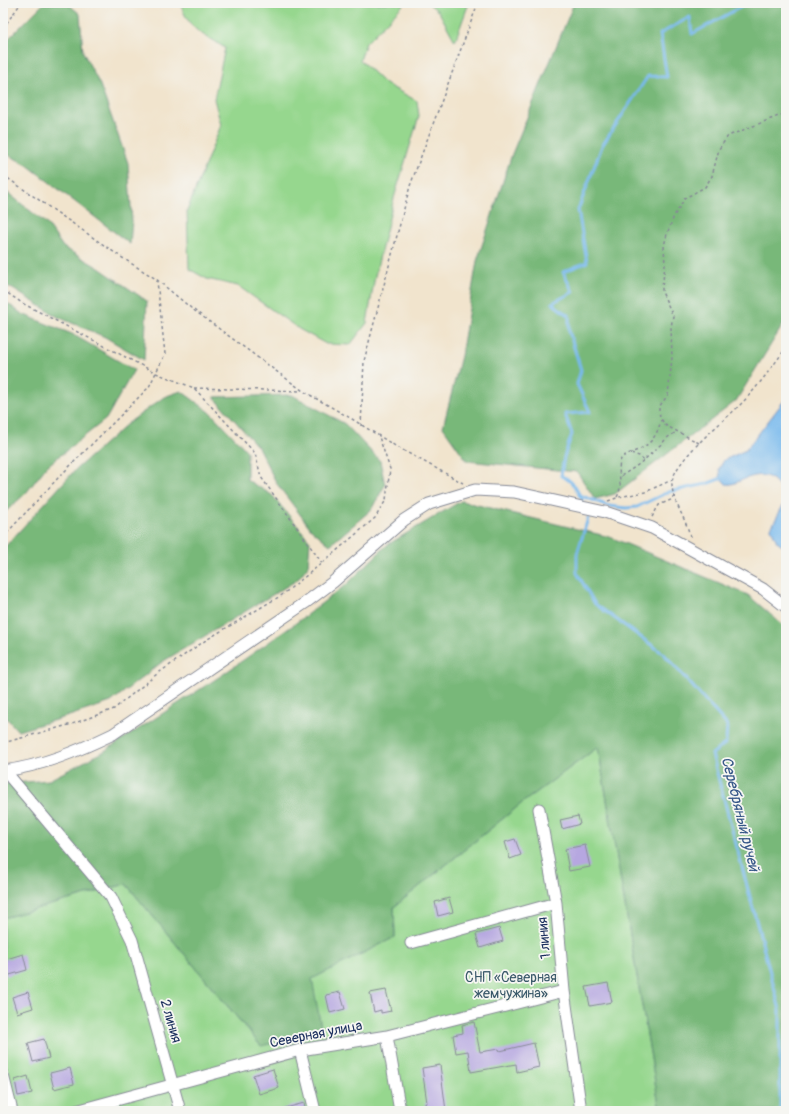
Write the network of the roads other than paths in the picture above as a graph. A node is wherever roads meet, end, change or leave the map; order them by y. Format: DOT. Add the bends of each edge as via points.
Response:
graph roads {
  1 [pos="786,607"];
  2 [pos="4,771"];
  3 [pos="539,810"];
  4 [pos="556,903"];
  5 [pos="411,943"];
  6 [pos="564,991"];
  7 [pos="386,1036"];
  8 [pos="300,1050"];
  9 [pos="3,1075"];
  10 [pos="174,1086"];
  11 [pos="12,1111"];
  12 [pos="76,1111"];
  13 [pos="180,1111"];
  14 [pos="315,1111"];
  15 [pos="400,1111"];
  16 [pos="581,1111"];
  1 -- 2 [label="street" via="763,589 648,527 605,512 514,492 475,490 429,504 404,520 305,603 113,734 80,750 29,767"];
  2 -- 10 [label="street, 2 линия" via="111,897 132,940"];
  3 -- 4 [label="street, 1 линия"];
  4 -- 5 [label="street"];
  4 -- 6 [label="street, 1 линия"];
  6 -- 7 [label="street, Северная улица"];
  6 -- 16 [label="street, 1 линия"];
  7 -- 8 [label="street, Северная улица"];
  7 -- 15 [label="street"];
  8 -- 10 [label="street, Северная улица"];
  8 -- 14 [label="street"];
  9 -- 11 [label="street"];
  10 -- 12 [label="street, Северная улица"];
  10 -- 13 [label="street, 2 линия"];
}
